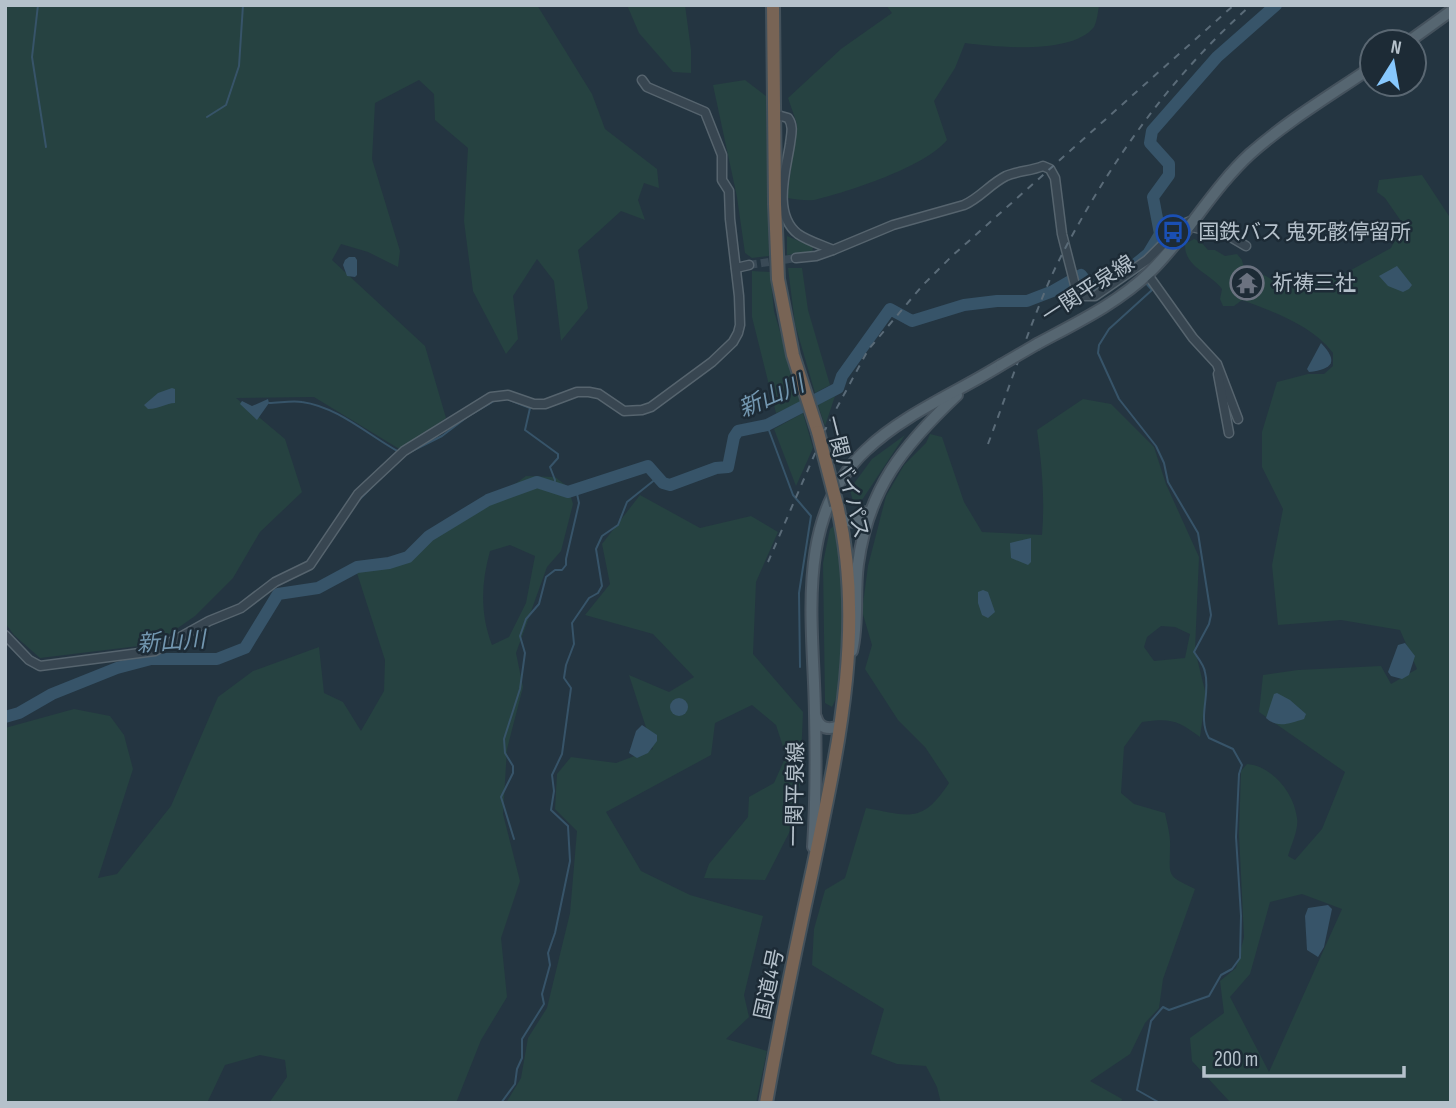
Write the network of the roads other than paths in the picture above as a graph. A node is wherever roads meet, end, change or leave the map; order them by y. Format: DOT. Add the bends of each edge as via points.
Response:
graph roads {
  1 [pos="773,5"];
  2 [pos="1451,11"];
  3 [pos="1427,28"];
  4 [pos="1358,77"];
  5 [pos="642,80"];
  6 [pos="774,114"];
  7 [pos="1190,223"];
  8 [pos="1246,246"];
  9 [pos="833,250"];
  10 [pos="796,258"];
  11 [pos="749,265"];
  12 [pos="736,268"];
  13 [pos="1148,275"];
  14 [pos="1217,364"];
  15 [pos="967,386"];
  16 [pos="1238,419"];
  17 [pos="1229,433"];
  18 [pos="871,507"];
  19 [pos="839,511"];
  20 [pos="5,635"];
  21 [pos="848,666"];
  22 [pos="815,714"];
  23 [pos="840,726"];
  24 [pos="811,874"];
  25 [pos="766,1103"];
  1 -- 6 [label="highway, 一関バイパス"];
  2 -- 3 [label="main road"];
  4 -- 7 [label="main road, 一関平泉線" via="1266,140 1230,174"];
  5 -- 12 [label="street" via="647,87 705,113 722,155"];
  6 -- 9 [label="street" via="788,117 792,128 784,213 800,235"];
  6 -- 19 [label="highway, 一関バイパス, bridge" via="778,279 793,355"];
  7 -- 8 [label="street" via="1197,230 1229,236"];
  7 -- 9 [label="street" via="1183,224 1147,260 1094,296 1084,296 1076,289 1062,234 1055,178 1043,166 1009,175 964,205 893,225"];
  7 -- 13 [label="main road, 一関平泉線"];
  9 -- 10 [label="street"];
  11 -- 12 [label="street"];
  12 -- 20 [label="street" via="740,325 733,342 651,407 624,411 589,392 545,404 501,394 491,397 404,451 358,494 310,565 155,651 40,666"];
  13 -- 14 [label="street"];
  13 -- 15 [label="main road, 一関平泉線, bridge" via="1092,315"];
  14 -- 16 [label="street"];
  14 -- 17 [label="street"];
  15 -- 18 [label="main road, 一関平泉線" via="906,447"];
  15 -- 22 [label="main road, 一関平泉線" via="864,451 825,514 811,588"];
  18 -- 19 [label="main road" via="857,522"];
  18 -- 21 [label="main road, 一関平泉線" via="857,565 855,638"];
  19 -- 21 [label="highway, 一関バイパス" via="850,603"];
  21 -- 23 [label="highway, 一関バイパス"];
  22 -- 23 [label="main road, 一関平泉線" via="824,727"];
  22 -- 24 [label="main road, 一関平泉線"];
  23 -- 24 [label="highway, 一関バイパス"];
  24 -- 25 [label="highway, 国道4号"];
}
